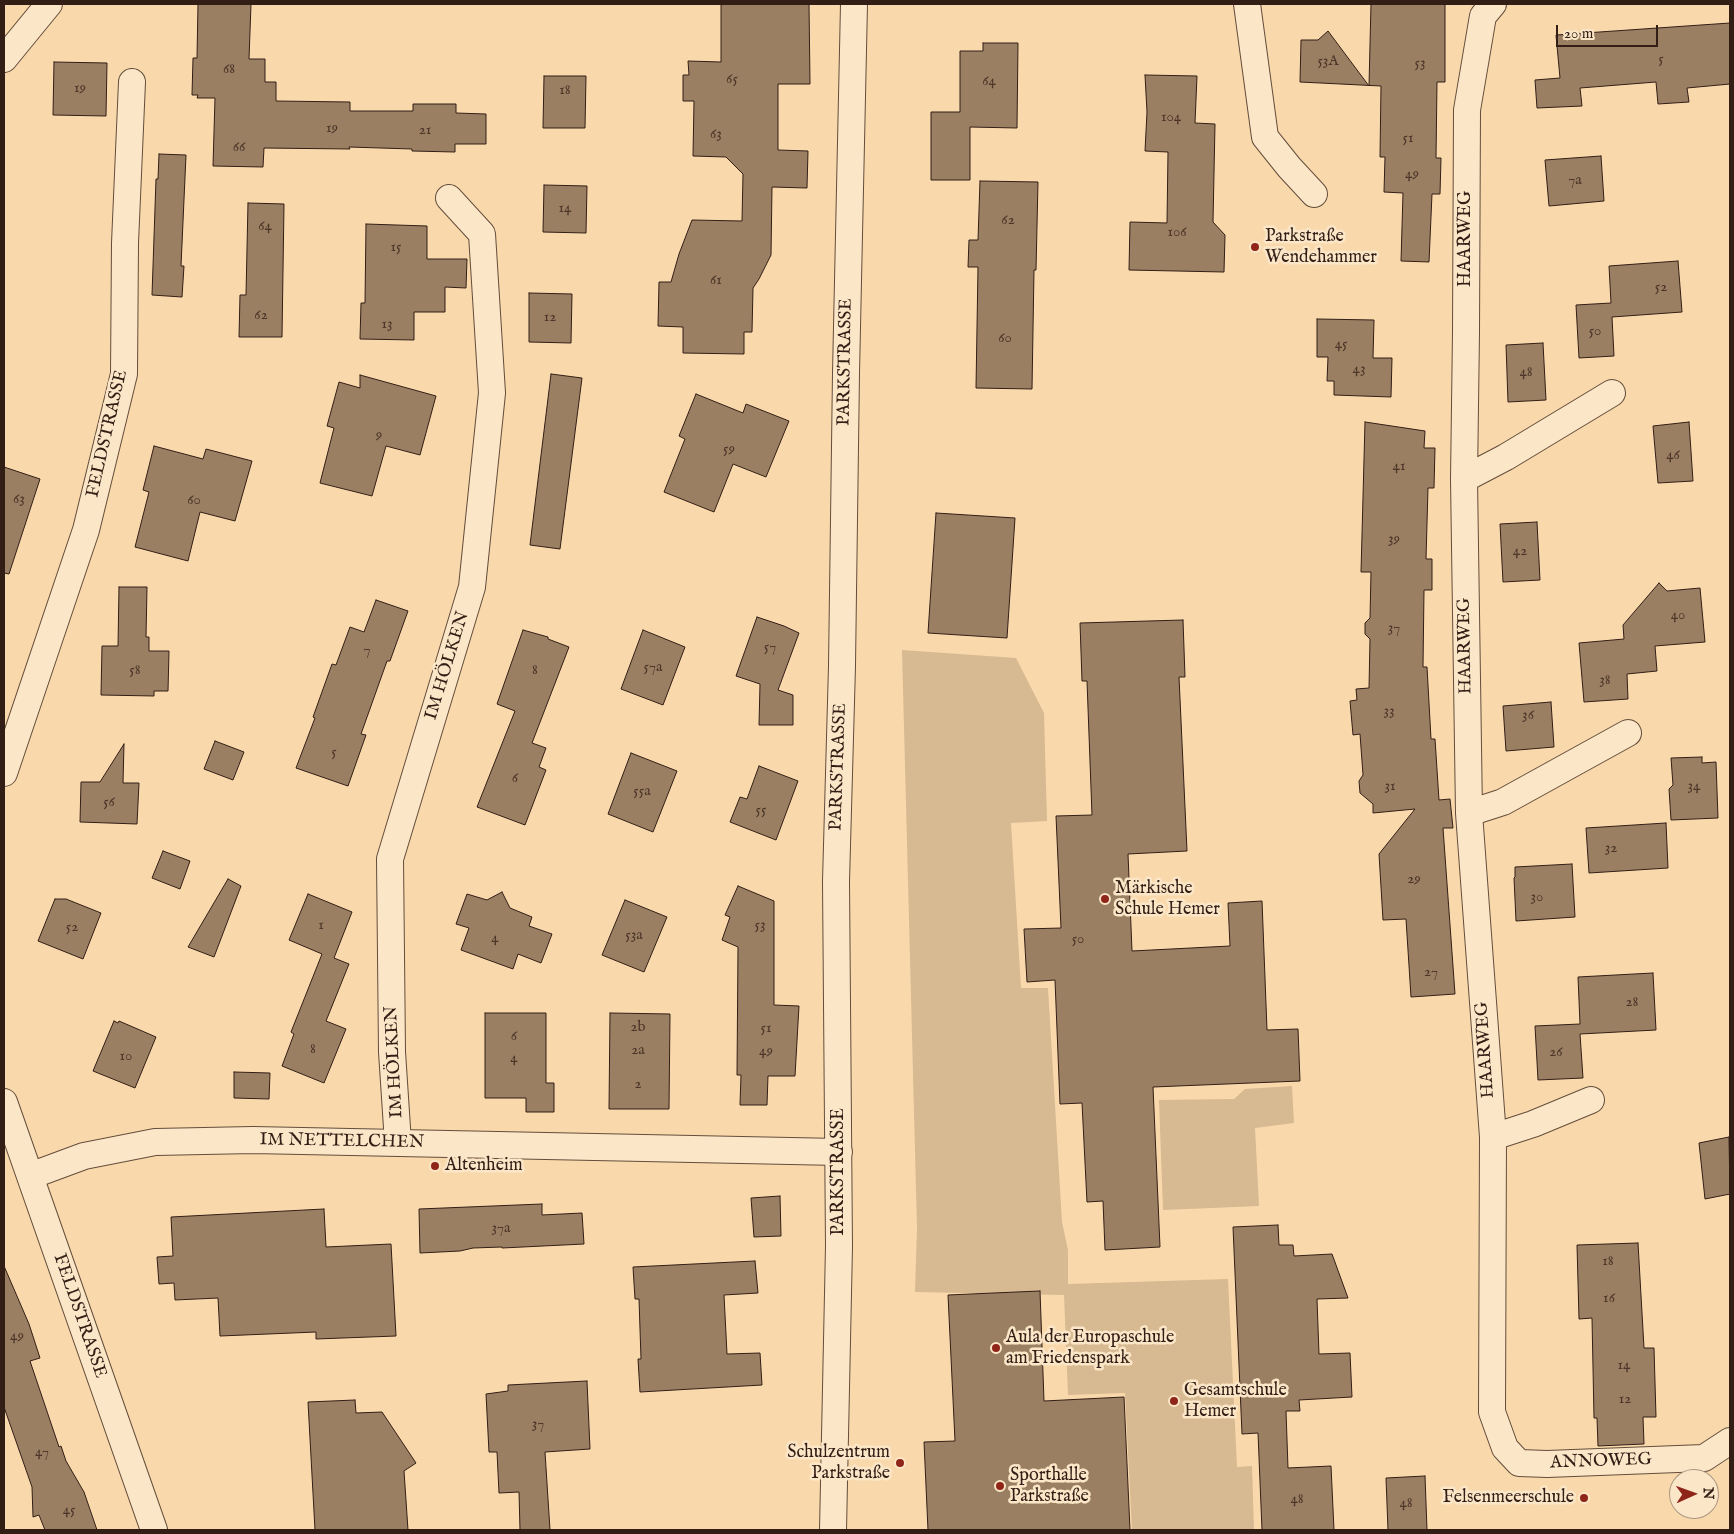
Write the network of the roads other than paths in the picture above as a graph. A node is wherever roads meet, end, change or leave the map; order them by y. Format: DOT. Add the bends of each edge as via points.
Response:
graph roads {
  1 [pos="49,4"];
  2 [pos="854,4"];
  3 [pos="1247,4"];
  4 [pos="1493,4"];
  5 [pos="4,59"];
  6 [pos="132,82"];
  7 [pos="1314,194"];
  8 [pos="449,198"];
  9 [pos="1612,393"];
  10 [pos="1464,478"];
  11 [pos="1628,733"];
  12 [pos="4,773"];
  13 [pos="1469,813"];
  14 [pos="1591,1100"];
  15 [pos="4,1102"];
  16 [pos="1493,1138"];
  17 [pos="398,1143"];
  18 [pos="839,1152"];
  19 [pos="30,1176"];
  20 [pos="1730,1441"];
  21 [pos="1505,1448"];
  22 [pos="154,1530"];
  23 [pos="833,1530"];
  1 -- 5 [label="street"];
  2 -- 18 [label="street, PARKSTRASSE" via="836,881"];
  3 -- 7 [label="street" via="1265,137"];
  4 -- 10 [label="street, HAARWEG" via="1483,16 1466,110"];
  6 -- 12 [label="street, FELDSTRASSE" via="125,243 124,374 86,530"];
  8 -- 17 [label="street, IM HÖLKEN" via="482,234 492,392 472,587 390,859 392,1052"];
  9 -- 10 [label="street" via="1506,457"];
  10 -- 13 [label="street, HAARWEG"];
  11 -- 13 [label="street" via="1503,802"];
  13 -- 16 [label="street, HAARWEG"];
  14 -- 16 [label="street"];
  15 -- 19 [label="street, FELDSTRASSE"];
  16 -- 21 [label="street, HAARWEG" via="1492,1412"];
  17 -- 18 [label="street, IM NETTELCHEN"];
  17 -- 19 [label="street, IM NETTELCHEN" via="155,1142 84,1156"];
  18 -- 23 [label="street, PARKSTRASSE"];
  19 -- 22 [label="street, FELDSTRASSE"];
  20 -- 21 [label="street, ANNOWEG" via="1704,1458 1547,1464 1519,1463"];
}
